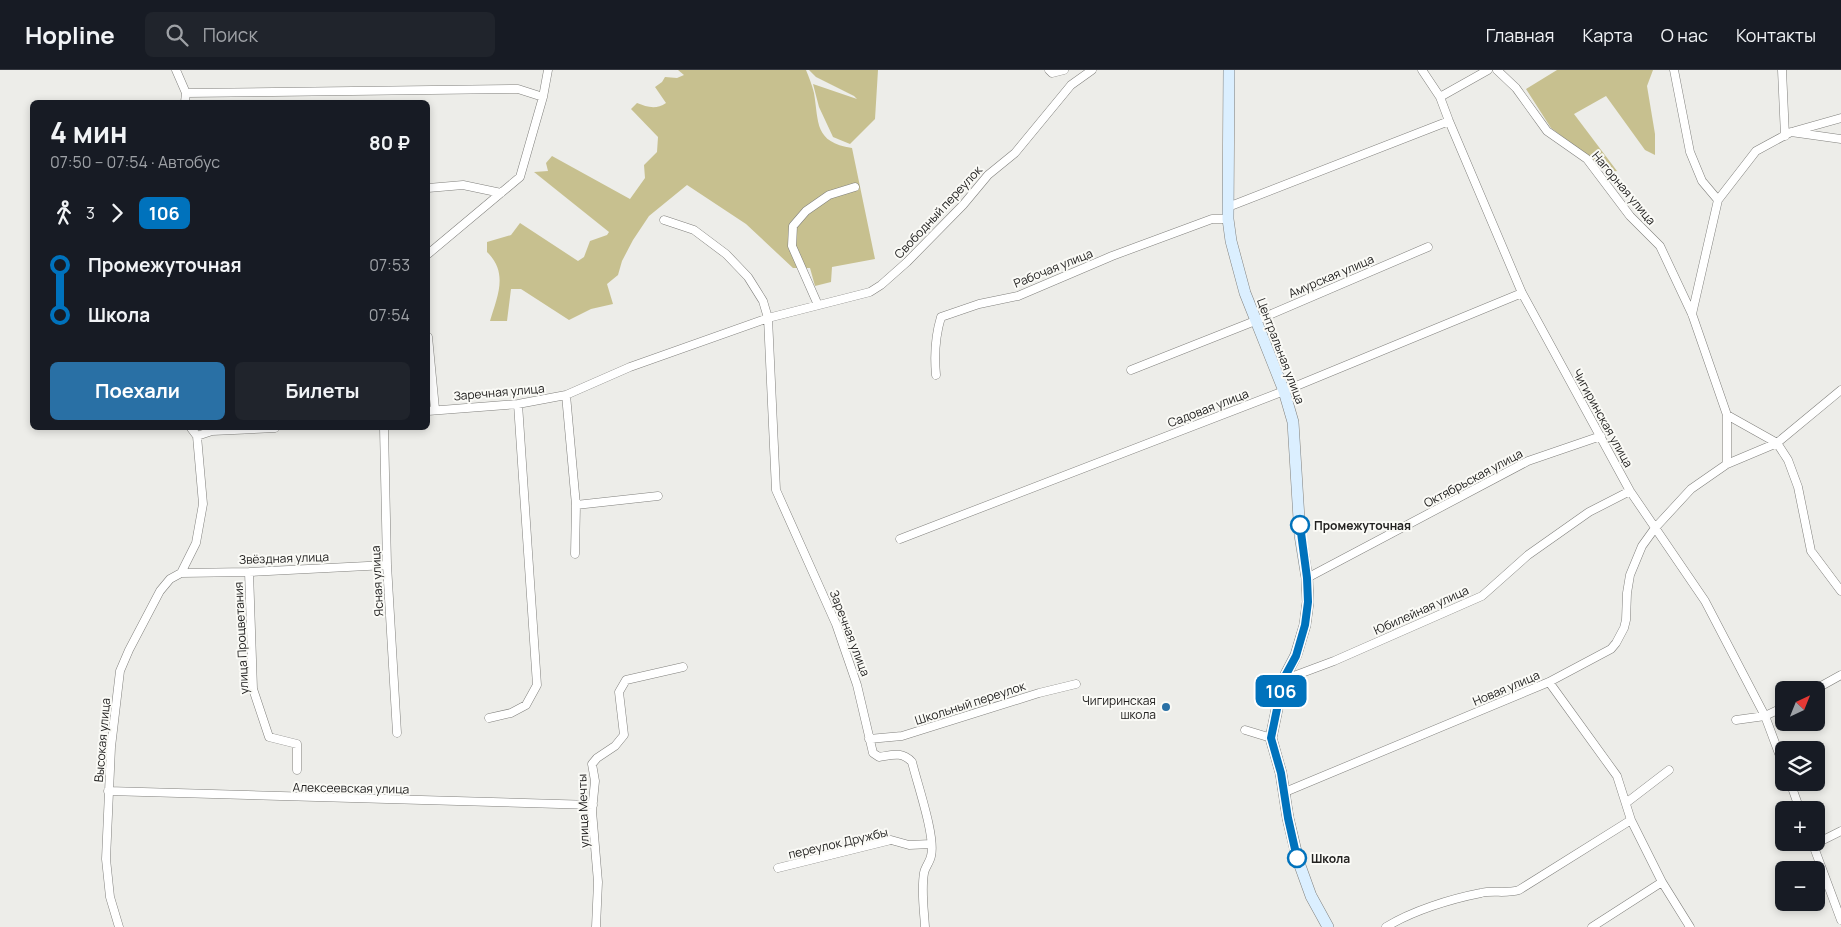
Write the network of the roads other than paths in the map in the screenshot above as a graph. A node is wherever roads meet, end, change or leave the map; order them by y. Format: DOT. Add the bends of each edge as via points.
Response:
graph roads {
  1 [pos="176,70"];
  2 [pos="548,70"];
  3 [pos="1049,70"];
  4 [pos="1064,70"];
  5 [pos="1092,70"];
  6 [pos="1229,70"];
  7 [pos="1422,70"];
  8 [pos="1488,70"];
  9 [pos="1496,70"];
  10 [pos="1674,70"];
  11 [pos="1782,70"];
  12 [pos="186,93"];
  13 [pos="1440,96"];
  14 [pos="543,97"];
  15 [pos="185,100"];
  16 [pos="1841,118"];
  17 [pos="1449,121"];
  18 [pos="1788,134"];
  19 [pos="1841,139"];
  20 [pos="855,187"];
  21 [pos="430,188"];
  22 [pos="501,193"];
  23 [pos="1718,200"];
  24 [pos="1228,207"];
  25 [pos="1228,219"];
  26 [pos="664,220"];
  27 [pos="1428,247"];
  28 [pos="430,252"];
  29 [pos="1522,293"];
  30 [pos="818,305"];
  31 [pos="1692,314"];
  32 [pos="768,318"];
  33 [pos="1255,321"];
  34 [pos="1131,370"];
  35 [pos="936,375"];
  36 [pos="430,386"];
  37 [pos="1841,390"];
  38 [pos="1284,392"];
  39 [pos="566,395"];
  40 [pos="518,404"];
  41 [pos="431,410"];
  42 [pos="1727,415"];
  43 [pos="192,430"];
  44 [pos="233,430"];
  45 [pos="384,430"];
  46 [pos="197,436"];
  47 [pos="1601,436"];
  48 [pos="1777,443"];
  49 [pos="1727,464"];
  50 [pos="1630,492"];
  51 [pos="658,496"];
  52 [pos="576,505"];
  53 [pos="1655,528"];
  54 [pos="900,539"];
  55 [pos="575,554"];
  56 [pos="387,565"];
  57 [pos="181,572"];
  58 [pos="248,572"];
  59 [pos="1307,578"];
  60 [pos="1841,591"];
  61 [pos="683,667"];
  62 [pos="1841,675"];
  63 [pos="1283,680"];
  64 [pos="1549,682"];
  65 [pos="1076,684"];
  66 [pos="1825,684"];
  67 [pos="1775,711"];
  68 [pos="1765,716"];
  69 [pos="489,718"];
  70 [pos="1736,720"];
  71 [pos="1245,730"];
  72 [pos="397,733"];
  73 [pos="1271,738"];
  74 [pos="870,739"];
  75 [pos="1775,743"];
  76 [pos="297,770"];
  77 [pos="1669,770"];
  78 [pos="108,792"];
  79 [pos="1285,792"];
  80 [pos="1626,803"];
  81 [pos="593,805"];
  82 [pos="1631,820"];
  83 [pos="1841,831"];
  84 [pos="1825,838"];
  85 [pos="931,844"];
  86 [pos="1816,851"];
  87 [pos="778,868"];
  88 [pos="1662,882"];
  89 [pos="1841,920"];
  90 [pos="119,927"];
  91 [pos="596,927"];
  92 [pos="925,927"];
  93 [pos="1328,927"];
  94 [pos="1386,927"];
  95 [pos="1592,927"];
  96 [pos="1690,927"];
  1 -- 12 [label="street"];
  2 -- 14 [label="street"];
  3 -- 4 [label="street"];
  5 -- 30 [label="street, Свободный переулок" via="1072,85 1015,153 988,175 932,237 881,285 870,292"];
  6 -- 24 [label="street, Центральная улица"];
  7 -- 13 [label="street, Чигиринская улица"];
  8 -- 13 [label="street"];
  9 -- 31 [label="street, Нагорная улица" via="1516,88 1548,131 1587,159 1630,216 1660,246"];
  10 -- 23 [label="street" via="1690,152 1702,181"];
  11 -- 18 [label="street"];
  12 -- 14 [label="street" via="518,89"];
  12 -- 15 [label="street"];
  13 -- 17 [label="street, Чигиринская улица"];
  14 -- 22 [label="street" via="520,177"];
  16 -- 18 [label="street"];
  17 -- 24 [label="street"];
  17 -- 29 [label="street, Чигиринская улица"];
  18 -- 19 [label="street"];
  18 -- 23 [label="street" via="1756,151"];
  20 -- 30 [label="street" via="829,195 806,211 793,226 792,246"];
  21 -- 22 [label="street" via="463,185"];
  22 -- 28 [label="street"];
  23 -- 31 [label="street"];
  24 -- 25 [label="street, Центральная улица"];
  25 -- 33 [label="street, Центральная улица" via="1242,284"];
  25 -- 35 [label="street, Рабочая улица" via="1212,219 1112,256 1018,296 941,316 934,352"];
  26 -- 32 [label="street, Заречная улица" via="694,230 726,254 748,277 763,301"];
  27 -- 33 [label="street, Амурская улица"];
  29 -- 38 [label="street, Садовая улица"];
  29 -- 47 [label="street, Чигиринская улица"];
  30 -- 32 [label="street, Свободный переулок"];
  31 -- 42 [label="street, Нагорная улица"];
  32 -- 39 [label="street, Заречная улица" via="630,367"];
  32 -- 74 [label="street, Заречная улица" via="776,490 836,624 857,684"];
  33 -- 34 [label="street, Амурская улица"];
  33 -- 38 [label="street, Центральная улица"];
  36 -- 41 [label="street"];
  37 -- 48 [label="street, Новая улица"];
  38 -- 54 [label="street, Садовая улица"];
  38 -- 59 [label="street, Центральная улица" via="1293,422 1300,535"];
  39 -- 40 [label="street, Заречная улица"];
  39 -- 52 [label="street"];
  40 -- 41 [label="street, Заречная улица"];
  40 -- 69 [label="street" via="537,685 526,705 511,713"];
  42 -- 48 [label="street"];
  42 -- 49 [label="street, Нагорная улица"];
  43 -- 46 [label="street"];
  44 -- 46 [label="street"];
  45 -- 56 [label="street, Ясная улица"];
  46 -- 57 [label="street" via="203,504 196,542"];
  47 -- 50 [label="street, Чигиринская улица"];
  47 -- 59 [label="street, Октябрьская улица" via="1528,461"];
  48 -- 49 [label="street, Новая улица"];
  48 -- 60 [label="street" via="1788,460 1798,487 1812,551"];
  49 -- 53 [label="street, Новая улица" via="1691,489"];
  50 -- 53 [label="street, Чигиринская улица"];
  50 -- 63 [label="street, Юбилейная улица" via="1589,512 1528,555 1482,596"];
  51 -- 52 [label="street"];
  52 -- 55 [label="street"];
  53 -- 64 [label="street, Новая улица" via="1642,546 1630,575 1626,620 1614,646"];
  53 -- 68 [label="street, Чигиринская улица" via="1705,601"];
  56 -- 58 [label="street, Звёздная улица"];
  56 -- 72 [label="street, Ясная улица"];
  57 -- 58 [label="street, Звёздная улица"];
  57 -- 78 [label="street, Высокая улица" via="170,578 160,591 120,671"];
  58 -- 76 [label="street, улица Процветания" via="253,689 269,737 297,744"];
  59 -- 63 [label="street, Центральная улица" via="1305,625 1296,656"];
  61 -- 81 [label="street, улица Мечты" via="626,680 619,692 624,735 592,764 595,781"];
  62 -- 66 [label="street"];
  63 -- 73 [label="street, Центральная улица"];
  64 -- 79 [label="street, Новая улица"];
  64 -- 80 [label="street" via="1616,776"];
  65 -- 74 [label="street, Школьный переулок" via="902,736"];
  67 -- 68 [label="street"];
  68 -- 70 [label="street"];
  68 -- 75 [label="street, Чигиринская улица"];
  71 -- 73 [label="street"];
  73 -- 79 [label="street, Центральная улица"];
  74 -- 85 [label="street, Заречная улица" via="873,753 879,757 900,754 912,762"];
  77 -- 80 [label="street"];
  78 -- 81 [label="street, Алексеевская улица"];
  78 -- 90 [label="street, Высокая улица" via="106,859 110,897"];
  79 -- 93 [label="street, Центральная улица" via="1298,860 1311,896"];
  80 -- 82 [label="street"];
  81 -- 91 [label="street, улица Мечты" via="598,882"];
  82 -- 88 [label="street"];
  82 -- 94 [label="street" via="1519,890 1481,892 1403,916"];
  83 -- 84 [label="street"];
  85 -- 87 [label="street, переулок Дружбы" via="909,845 891,840"];
  85 -- 92 [label="street, Заречная улица" via="932,856 924,871 922,894"];
  86 -- 89 [label="street"];
  88 -- 95 [label="street"];
  88 -- 96 [label="street"];
}
